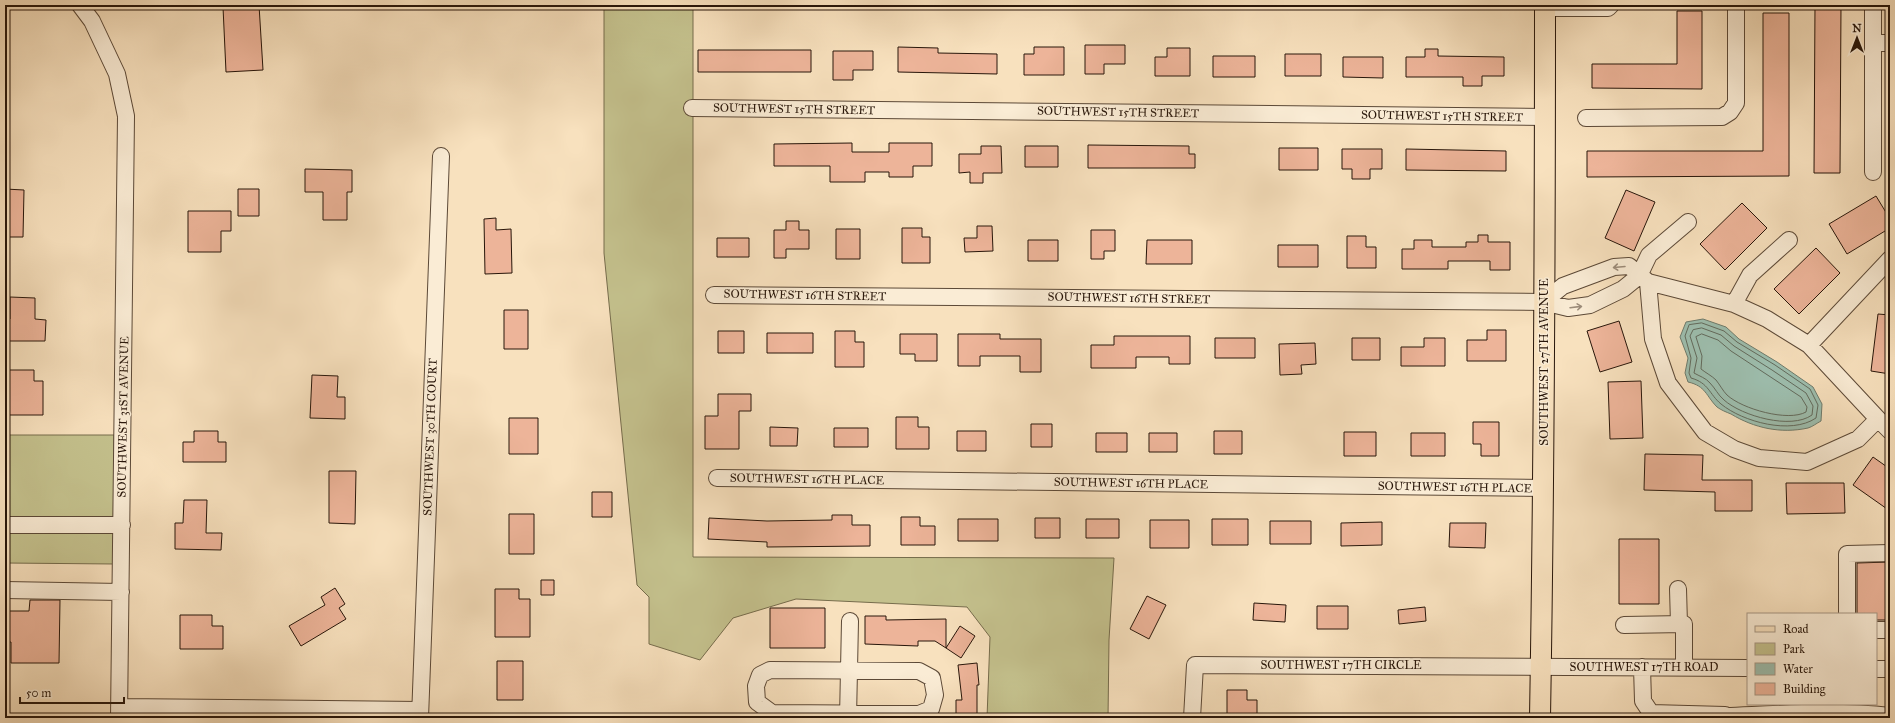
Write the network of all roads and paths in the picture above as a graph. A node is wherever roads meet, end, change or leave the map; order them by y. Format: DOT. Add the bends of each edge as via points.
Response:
graph roads {
  1 [pos="80,5"];
  2 [pos="1611,5"];
  3 [pos="1736,5"];
  4 [pos="1873,5"];
  5 [pos="1545,6"];
  6 [pos="1873,43"];
  7 [pos="1890,43"];
  8 [pos="692,108"];
  9 [pos="1545,117"];
  10 [pos="1586,118"];
  11 [pos="440,156"];
  12 [pos="1873,172"];
  13 [pos="1688,222"];
  14 [pos="1789,240"];
  15 [pos="1890,259"];
  16 [pos="1597,274"];
  17 [pos="1643,279"];
  18 [pos="714,295"];
  19 [pos="1607,297"];
  20 [pos="1543,302"];
  21 [pos="1734,304"];
  22 [pos="1809,345"];
  23 [pos="1878,419"];
  24 [pos="1890,431"];
  25 [pos="717,478"];
  26 [pos="1544,488"];
  27 [pos="5,525"];
  28 [pos="122,525"];
  29 [pos="1890,553"];
  30 [pos="1678,589"];
  31 [pos="5,590"];
  32 [pos="121,592"];
  33 [pos="1847,613"];
  34 [pos="850,621"];
  35 [pos="1679,624"];
  36 [pos="1624,625"];
  37 [pos="1877,630"];
  38 [pos="1890,630"];
  39 [pos="1541,666"];
  40 [pos="1642,667"];
  41 [pos="1684,667"];
  42 [pos="1747,668"];
  43 [pos="1877,669"];
  44 [pos="1890,669"];
  45 [pos="849,671"];
  46 [pos="1643,701"];
  47 [pos="119,712"];
  48 [pos="1803,712"];
  49 [pos="1873,712"];
  50 [pos="420,714"];
  51 [pos="848,716"];
  52 [pos="1890,716"];
  53 [pos="1725,717"];
  54 [pos="1192,718"];
  55 [pos="1540,718"];
  56 [pos="1643,718"];
  1 -- 28 [label="street, SOUTHWEST 31ST AVENUE" via="92,21 118,74 126,116"];
  2 -- 5 [label="street" via="1608,8"];
  3 -- 10 [label="street" via="1736,103 1730,112 1722,117"];
  4 -- 6 [label="street"];
  5 -- 9 [label="main road, SOUTHWEST 27TH AVENUE"];
  6 -- 7 [label="street"];
  6 -- 12 [label="street"];
  8 -- 9 [label="street, SOUTHWEST 15TH STREET"];
  9 -- 20 [label="main road, SOUTHWEST 27TH AVENUE"];
  11 -- 50 [label="street, SOUTHWEST 30TH COURT"];
  13 -- 17 [label="street" via="1649,255"];
  14 -- 21 [label="street" via="1750,275"];
  15 -- 22 [label="street"];
  17 -- 16 [label="street, one-way" via="1629,266 1614,267"];
  16 -- 19 [label="street"];
  16 -- 20 [label="street" via="1563,286"];
  17 -- 19 [label="street, SOUTHWEST 16TH STREET"];
  17 -- 21 [label="street"];
  17 -- 23 [label="street" via="1653,339 1668,384 1705,432 1734,449 1759,458 1807,462 1858,439"];
  18 -- 20 [label="street, SOUTHWEST 16TH STREET"];
  20 -- 19 [label="street, SOUTHWEST 16TH STREET, one-way" via="1568,308 1590,305"];
  20 -- 26 [label="main road, SOUTHWEST 27TH AVENUE"];
  21 -- 22 [label="street" via="1767,319"];
  22 -- 23 [label="street"];
  23 -- 24 [label="street"];
  25 -- 26 [label="street, SOUTHWEST 16TH PLACE"];
  26 -- 39 [label="main road, SOUTHWEST 27TH AVENUE"];
  27 -- 28 [label="street"];
  28 -- 32 [label="street, SOUTHWEST 31ST AVENUE"];
  29 -- 33 [label="street" via="1847,554"];
  30 -- 35 [label="street"];
  31 -- 32 [label="street"];
  32 -- 47 [label="street, SOUTHWEST 31ST AVENUE"];
  34 -- 45 [label="street"];
  35 -- 36 [label="street"];
  35 -- 41 [label="street" via="1684,624"];
  37 -- 38 [label="street"];
  39 -- 40 [label="street, SOUTHWEST 17TH ROAD"];
  39 -- 54 [label="street, SOUTHWEST 17TH CIRCLE" via="1195,665"];
  39 -- 55 [label="main road, SOUTHWEST 27TH AVENUE"];
  40 -- 41 [label="street, SOUTHWEST 17TH ROAD"];
  40 -- 46 [label="street"];
  41 -- 42 [label="street, SOUTHWEST 17TH ROAD"];
  43 -- 44 [label="street"];
  45 -- 51 [label="street"];
  45 -- 51 [label="street" via="919,671 932,678 935,695 931,709 919,714"];
  45 -- 51 [label="street" via="770,670 760,675 756,686 757,702 772,713"];
  46 -- 53 [label="street" via="1651,712"];
  46 -- 56 [label="street"];
  47 -- 50 [label="street"];
  48 -- 49 [label="street"];
  48 -- 53 [label="street"];
  49 -- 52 [label="street"];
}
